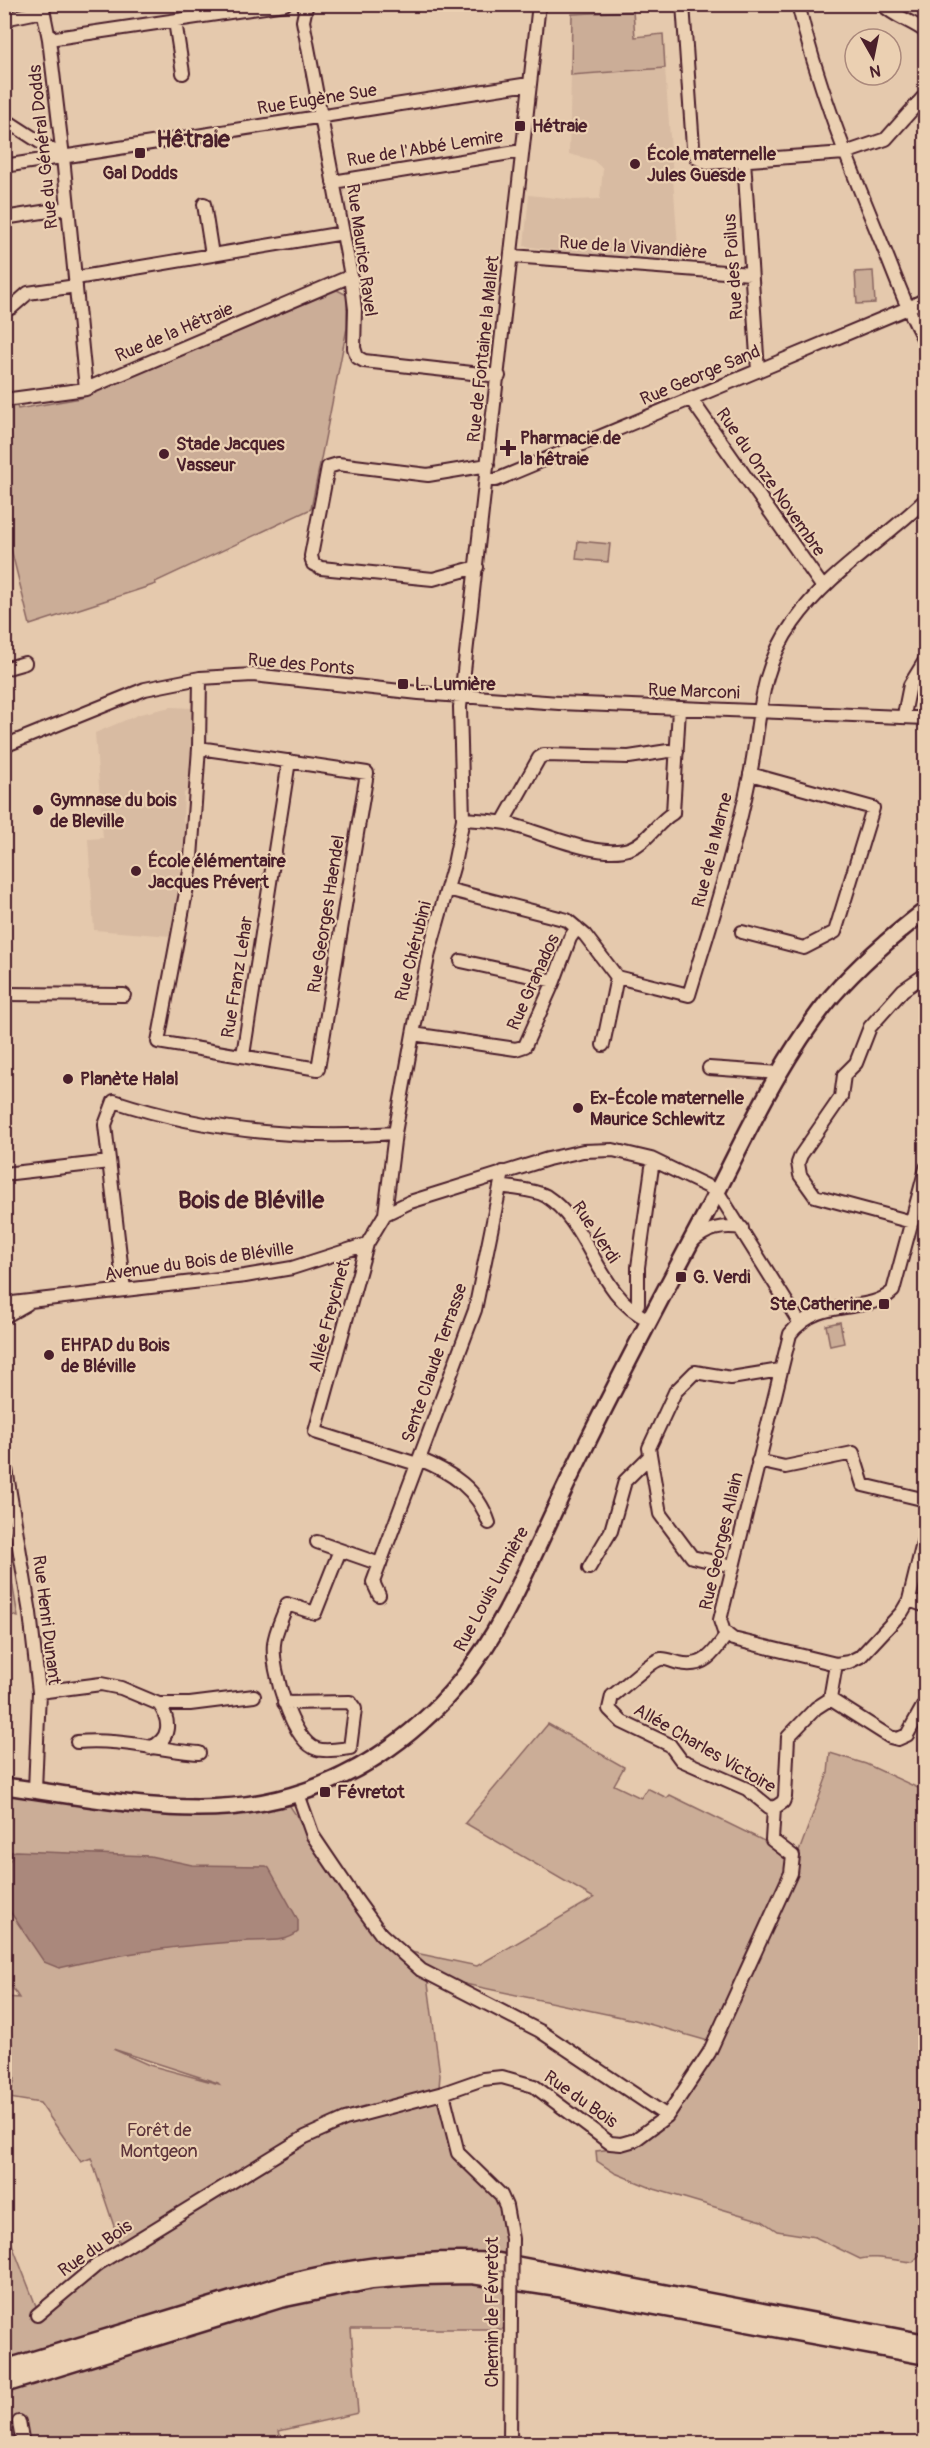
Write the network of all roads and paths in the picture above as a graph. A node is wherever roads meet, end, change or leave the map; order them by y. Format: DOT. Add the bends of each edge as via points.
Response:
graph roads {
  1 [pos="285,4"];
  2 [pos="539,4"];
  3 [pos="683,4"];
  4 [pos="798,4"];
  5 [pos="882,4"];
  6 [pos="306,5"];
  7 [pos="42,8"];
  8 [pos="4,19"];
  9 [pos="175,21"];
  10 [pos="926,32"];
  11 [pos="49,39"];
  12 [pos="183,73"];
  13 [pos="529,84"];
  14 [pos="926,94"];
  15 [pos="321,117"];
  16 [pos="4,119"];
  17 [pos="522,151"];
  18 [pos="845,153"];
  19 [pos="63,158"];
  20 [pos="744,160"];
  21 [pos="4,166"];
  22 [pos="333,182"];
  23 [pos="204,204"];
  24 [pos="68,208"];
  25 [pos="4,218"];
  26 [pos="343,233"];
  27 [pos="212,255"];
  28 [pos="512,256"];
  29 [pos="751,274"];
  30 [pos="351,276"];
  31 [pos="76,282"];
  32 [pos="926,299"];
  33 [pos="11,308"];
  34 [pos="908,308"];
  35 [pos="926,343"];
  36 [pos="758,371"];
  37 [pos="499,376"];
  38 [pos="86,389"];
  39 [pos="691,399"];
  40 [pos="4,400"];
  41 [pos="488,465"];
  42 [pos="487,480"];
  43 [pos="926,499"];
  44 [pos="477,567"];
  45 [pos="822,586"];
  46 [pos="926,659"];
  47 [pos="25,663"];
  48 [pos="4,669"];
  49 [pos="200,678"];
  50 [pos="462,697"];
  51 [pos="679,709"];
  52 [pos="760,711"];
  53 [pos="904,715"];
  54 [pos="926,718"];
  55 [pos="4,746"];
  56 [pos="199,747"];
  57 [pos="677,752"];
  58 [pos="289,761"];
  59 [pos="750,774"];
  60 [pos="463,819"];
  61 [pos="503,822"];
  62 [pos="447,889"];
  63 [pos="926,910"];
  64 [pos="578,928"];
  65 [pos="742,932"];
  66 [pos="461,961"];
  67 [pos="926,974"];
  68 [pos="617,976"];
  69 [pos="554,981"];
  70 [pos="4,994"];
  71 [pos="124,995"];
  72 [pos="413,1034"];
  73 [pos="603,1045"];
  74 [pos="243,1056"];
  75 [pos="709,1068"];
  76 [pos="780,1073"];
  77 [pos="395,1133"];
  78 [pos="110,1162"];
  79 [pos="652,1167"];
  80 [pos="926,1168"];
  81 [pos="504,1172"];
  82 [pos="4,1174"];
  83 [pos="501,1186"];
  84 [pos="717,1191"];
  85 [pos="921,1206"];
  86 [pos="385,1214"];
  87 [pos="912,1222"];
  88 [pos="742,1228"];
  89 [pos="367,1244"];
  90 [pos="684,1250"];
  91 [pos="124,1290"];
  92 [pos="34,1301"];
  93 [pos="4,1304"];
  94 [pos="633,1310"];
  95 [pos="4,1317"];
  96 [pos="649,1320"];
  97 [pos="799,1322"];
  98 [pos="780,1370"];
  99 [pos="650,1456"];
  100 [pos="4,1457"];
  101 [pos="418,1461"];
  102 [pos="758,1461"];
  103 [pos="926,1500"];
  104 [pos="489,1523"];
  105 [pos="926,1531"];
  106 [pos="317,1542"];
  107 [pos="340,1550"];
  108 [pos="380,1564"];
  109 [pos="733,1566"];
  110 [pos="589,1568"];
  111 [pos="379,1595"];
  112 [pos="909,1600"];
  113 [pos="926,1606"];
  114 [pos="727,1634"];
  115 [pos="836,1664"];
  116 [pos="39,1692"];
  117 [pos="254,1696"];
  118 [pos="830,1699"];
  119 [pos="926,1701"];
  120 [pos="285,1703"];
  121 [pos="159,1704"];
  122 [pos="77,1742"];
  123 [pos="150,1748"];
  124 [pos="199,1753"];
  125 [pos="4,1786"];
  126 [pos="35,1790"];
  127 [pos="298,1794"];
  128 [pos="774,1808"];
  129 [pos="443,2094"];
  130 [pos="667,2116"];
  131 [pos="37,2315"];
  132 [pos="926,2343"];
  133 [pos="926,2356"];
  134 [pos="4,2369"];
  135 [pos="4,2384"];
  136 [pos="19,2422"];
  137 [pos="23,2444"];
  138 [pos="510,2444"];
  1 -- 9 [label="street"];
  2 -- 13 [label="street, Rue de Fontaine la Mallet"];
  3 -- 20 [label="street" via="697,158 707,163"];
  4 -- 18 [label="street"];
  5 -- 10 [label="street"];
  6 -- 15 [label="street, Rue Maurice Ravel" via="303,21"];
  7 -- 8 [label="street"];
  7 -- 11 [label="street, Rue du Général Dodds"];
  9 -- 11 [label="street"];
  9 -- 12 [label="street"];
  11 -- 19 [label="street, Rue du Général Dodds"];
  13 -- 15 [label="street, Rue Eugène Sue"];
  13 -- 17 [label="street, Rue de Fontaine la Mallet"];
  14 -- 18 [label="street" via="886,139"];
  15 -- 19 [label="street, Rue Eugène Sue"];
  15 -- 22 [label="street, Rue Maurice Ravel"];
  16 -- 19 [label="street"];
  17 -- 22 [label="street, Rue de l'Abbé Lemire"];
  17 -- 28 [label="street, Rue de Fontaine la Mallet"];
  18 -- 20 [label="street"];
  18 -- 34 [label="street"];
  19 -- 21 [label="street, Rue Eugène Sue"];
  19 -- 24 [label="street, Rue du Général Dodds"];
  20 -- 29 [label="street, Rue des Poilus"];
  22 -- 26 [label="street, Rue Maurice Ravel"];
  23 -- 27 [label="street"];
  24 -- 25 [label="street"];
  24 -- 31 [label="street, Rue du Général Dodds"];
  26 -- 27 [label="street"];
  26 -- 30 [label="street, Rue Maurice Ravel"];
  27 -- 31 [label="street"];
  28 -- 29 [label="street, Rue de la Vivandière"];
  28 -- 37 [label="street, Rue de Fontaine la Mallet"];
  29 -- 36 [label="street, Rue des Poilus"];
  30 -- 37 [label="street, Rue Maurice Ravel" via="357,357 364,361"];
  30 -- 38 [label="street, Rue de la Hêtraie"];
  31 -- 33 [label="street" via="28,293"];
  31 -- 38 [label="street, Rue du Général Dodds"];
  32 -- 34 [label="street, Rue George Sand"];
  34 -- 35 [label="street"];
  34 -- 36 [label="street, Rue George Sand"];
  36 -- 39 [label="street, Rue George Sand"];
  37 -- 41 [label="street, Rue de Fontaine la Mallet"];
  38 -- 40 [label="street, Rue de la Hêtraie"];
  39 -- 42 [label="street, Rue George Sand" via="496,480"];
  39 -- 45 [label="street, Rue du Onze Novembre"];
  41 -- 42 [label="street, Rue de Fontaine la Mallet"];
  41 -- 44 [label="street" via="428,474 339,464 328,468 311,556 313,564 321,568 433,579"];
  42 -- 44 [label="street, Rue de Fontaine la Mallet"];
  43 -- 45 [label="street, Rue de la Marne"];
  44 -- 50 [label="street, Rue de Fontaine la Mallet"];
  45 -- 52 [label="street, Rue de la Marne" via="791,625 771,663"];
  46 -- 53 [label="street" via="910,686"];
  47 -- 48 [label="street"];
  49 -- 50 [label="street, Rue des Ponts" via="276,676"];
  49 -- 55 [label="street, Rue des Ponts" via="145,689"];
  49 -- 56 [label="street"];
  50 -- 51 [label="street, Rue Marconi"];
  50 -- 60 [label="street, Rue Chérubini"];
  51 -- 52 [label="street, Rue Marconi"];
  51 -- 57 [label="street"];
  52 -- 53 [label="street, Rue Marconi"];
  52 -- 59 [label="street, Rue de la Marne"];
  53 -- 54 [label="street, Rue Marconi"];
  56 -- 58 [label="street, Rue Georges Haendel"];
  56 -- 74 [label="street, Rue Georges Haendel" via="190,871 158,1042"];
  57 -- 61 [label="street" via="629,757 544,755 538,758"];
  57 -- 61 [label="street" via="673,813 628,849 615,851 576,844"];
  58 -- 74 [label="street, Rue Franz Lehar"];
  58 -- 74 [label="street, Rue Georges Haendel" via="367,773 318,1069"];
  59 -- 65 [label="street" via="873,808 835,933 804,948"];
  59 -- 68 [label="street, Rue de la Marne" via="721,894 689,995"];
  60 -- 61 [label="street"];
  60 -- 62 [label="street, Rue Chérubini"];
  62 -- 64 [label="street" via="567,920"];
  62 -- 72 [label="street, Rue Chérubini" via="429,952"];
  63 -- 76 [label="main road, Rue Louis Lumière" via="855,971 811,1024"];
  64 -- 68 [label="street"];
  64 -- 69 [label="street, Rue Granados" via="570,938"];
  66 -- 69 [label="street"];
  67 -- 87 [label="street" via="903,990 870,1027 856,1063 844,1075 840,1097 798,1163 800,1175 815,1196"];
  68 -- 73 [label="street"];
  69 -- 72 [label="street, Rue Granados" via="525,1046 516,1049"];
  70 -- 71 [label="street"];
  72 -- 77 [label="street, Rue Chérubini"];
  75 -- 76 [label="street"];
  76 -- 84 [label="main road, Rue Louis Lumière"];
  77 -- 78 [label="street" via="348,1137 262,1133 184,1120 114,1101 105,1125"];
  77 -- 86 [label="street, Rue Chérubini"];
  78 -- 82 [label="street"];
  78 -- 91 [label="street"];
  79 -- 94 [label="street" via="638,1267 638,1304"];
  80 -- 85 [label="street"];
  81 -- 83 [label="street, Sente Claude Terrasse"];
  81 -- 84 [label="street" via="583,1151 613,1150 651,1159"];
  81 -- 86 [label="street"];
  83 -- 94 [label="street, Rue Verdi" via="544,1195 565,1212 598,1268"];
  83 -- 101 [label="street, Sente Claude Terrasse" via="475,1310"];
  84 -- 88 [label="street"];
  84 -- 90 [label="main road, Rue Louis Lumière"];
  85 -- 87 [label="street"];
  86 -- 89 [label="street, Allée Freycinet"];
  87 -- 97 [label="street" via="890,1294 809,1314"];
  88 -- 90 [label="street" via="719,1226 708,1230"];
  88 -- 97 [label="street"];
  89 -- 91 [label="street, Avenue du Bois de Bléville" via="292,1268"];
  89 -- 101 [label="street, Allée Freycinet" via="315,1432"];
  90 -- 96 [label="main road, Rue Louis Lumière"];
  91 -- 92 [label="street, Avenue du Bois de Bléville"];
  92 -- 93 [label="street, Avenue du Bois de Bléville"];
  92 -- 95 [label="street, Avenue du Bois de Bléville"];
  94 -- 96 [label="street, Rue Verdi"];
  96 -- 127 [label="main road, Rue Louis Lumière" via="480,1655 441,1703 396,1744 344,1776"];
  97 -- 98 [label="street, Rue Georges Allain" via="790,1334"];
  98 -- 99 [label="street" via="731,1378 695,1372 675,1392 649,1448"];
  98 -- 102 [label="street, Rue Georges Allain"];
  99 -- 109 [label="street" via="660,1514 667,1526 692,1557"];
  99 -- 110 [label="street" via="625,1481 611,1532"];
  100 -- 116 [label="street, Rue Henri Dunant"];
  101 -- 104 [label="street, Sente Claude Terrasse" via="458,1479 484,1508"];
  101 -- 108 [label="street, Sente Claude Terrasse"];
  102 -- 103 [label="street" via="785,1467 854,1453 863,1485"];
  102 -- 109 [label="street, Rue Georges Allain"];
  105 -- 112 [label="street"];
  106 -- 107 [label="street"];
  107 -- 108 [label="street"];
  107 -- 120 [label="street" via="315,1613 287,1604 273,1643"];
  108 -- 111 [label="street, Sente Claude Terrasse" via="373,1582"];
  109 -- 114 [label="street, Rue Georges Allain" via="720,1620"];
  112 -- 113 [label="street"];
  112 -- 115 [label="street" via="861,1656"];
  114 -- 115 [label="street, Rue Georges Allain" via="733,1640"];
  114 -- 128 [label="street, Allée Charles Victoire" via="701,1663 692,1666 662,1658 651,1663 612,1696 609,1709 622,1722 670,1745 681,1760 747,1789"];
  115 -- 118 [label="street"];
  116 -- 121 [label="street" via="101,1684"];
  116 -- 126 [label="street, Rue Henri Dunant"];
  117 -- 121 [label="street"];
  118 -- 119 [label="street" via="898,1739 907,1735"];
  118 -- 128 [label="street, Allée Charles Victoire" via="788,1737 785,1797"];
  120 -- 120 [label="street" via="309,1744 318,1749 350,1748 355,1708 350,1702"];
  121 -- 123 [label="street" via="167,1717 167,1731 164,1739"];
  122 -- 123 [label="street" via="121,1741"];
  123 -- 124 [label="street"];
  125 -- 126 [label="main road, Rue Louis Lumière"];
  126 -- 127 [label="main road, Rue Louis Lumière" via="206,1808 254,1804"];
  127 -- 130 [label="street" via="313,1836 357,1901 381,1934 421,1970 540,2031"];
  128 -- 130 [label="street, Rue du Bois" via="772,1840 793,1856 791,1873 709,2053"];
  129 -- 130 [label="street, Rue du Bois" via="483,2079 519,2080 547,2095 610,2143 635,2140"];
  129 -- 131 [label="street, Rue du Bois" via="345,2119 305,2137 98,2264"];
  129 -- 138 [label="street, Chemin de Févretot, bridge" via="458,2152 501,2195 506,2206 512,2239"];
  132 -- 134 [label="highway" via="499,2262 428,2260 333,2272 288,2283"];
  133 -- 135 [label="highway" via="558,2288 472,2275 420,2276 372,2280 280,2299"];
  136 -- 137 [label="street"];
}
